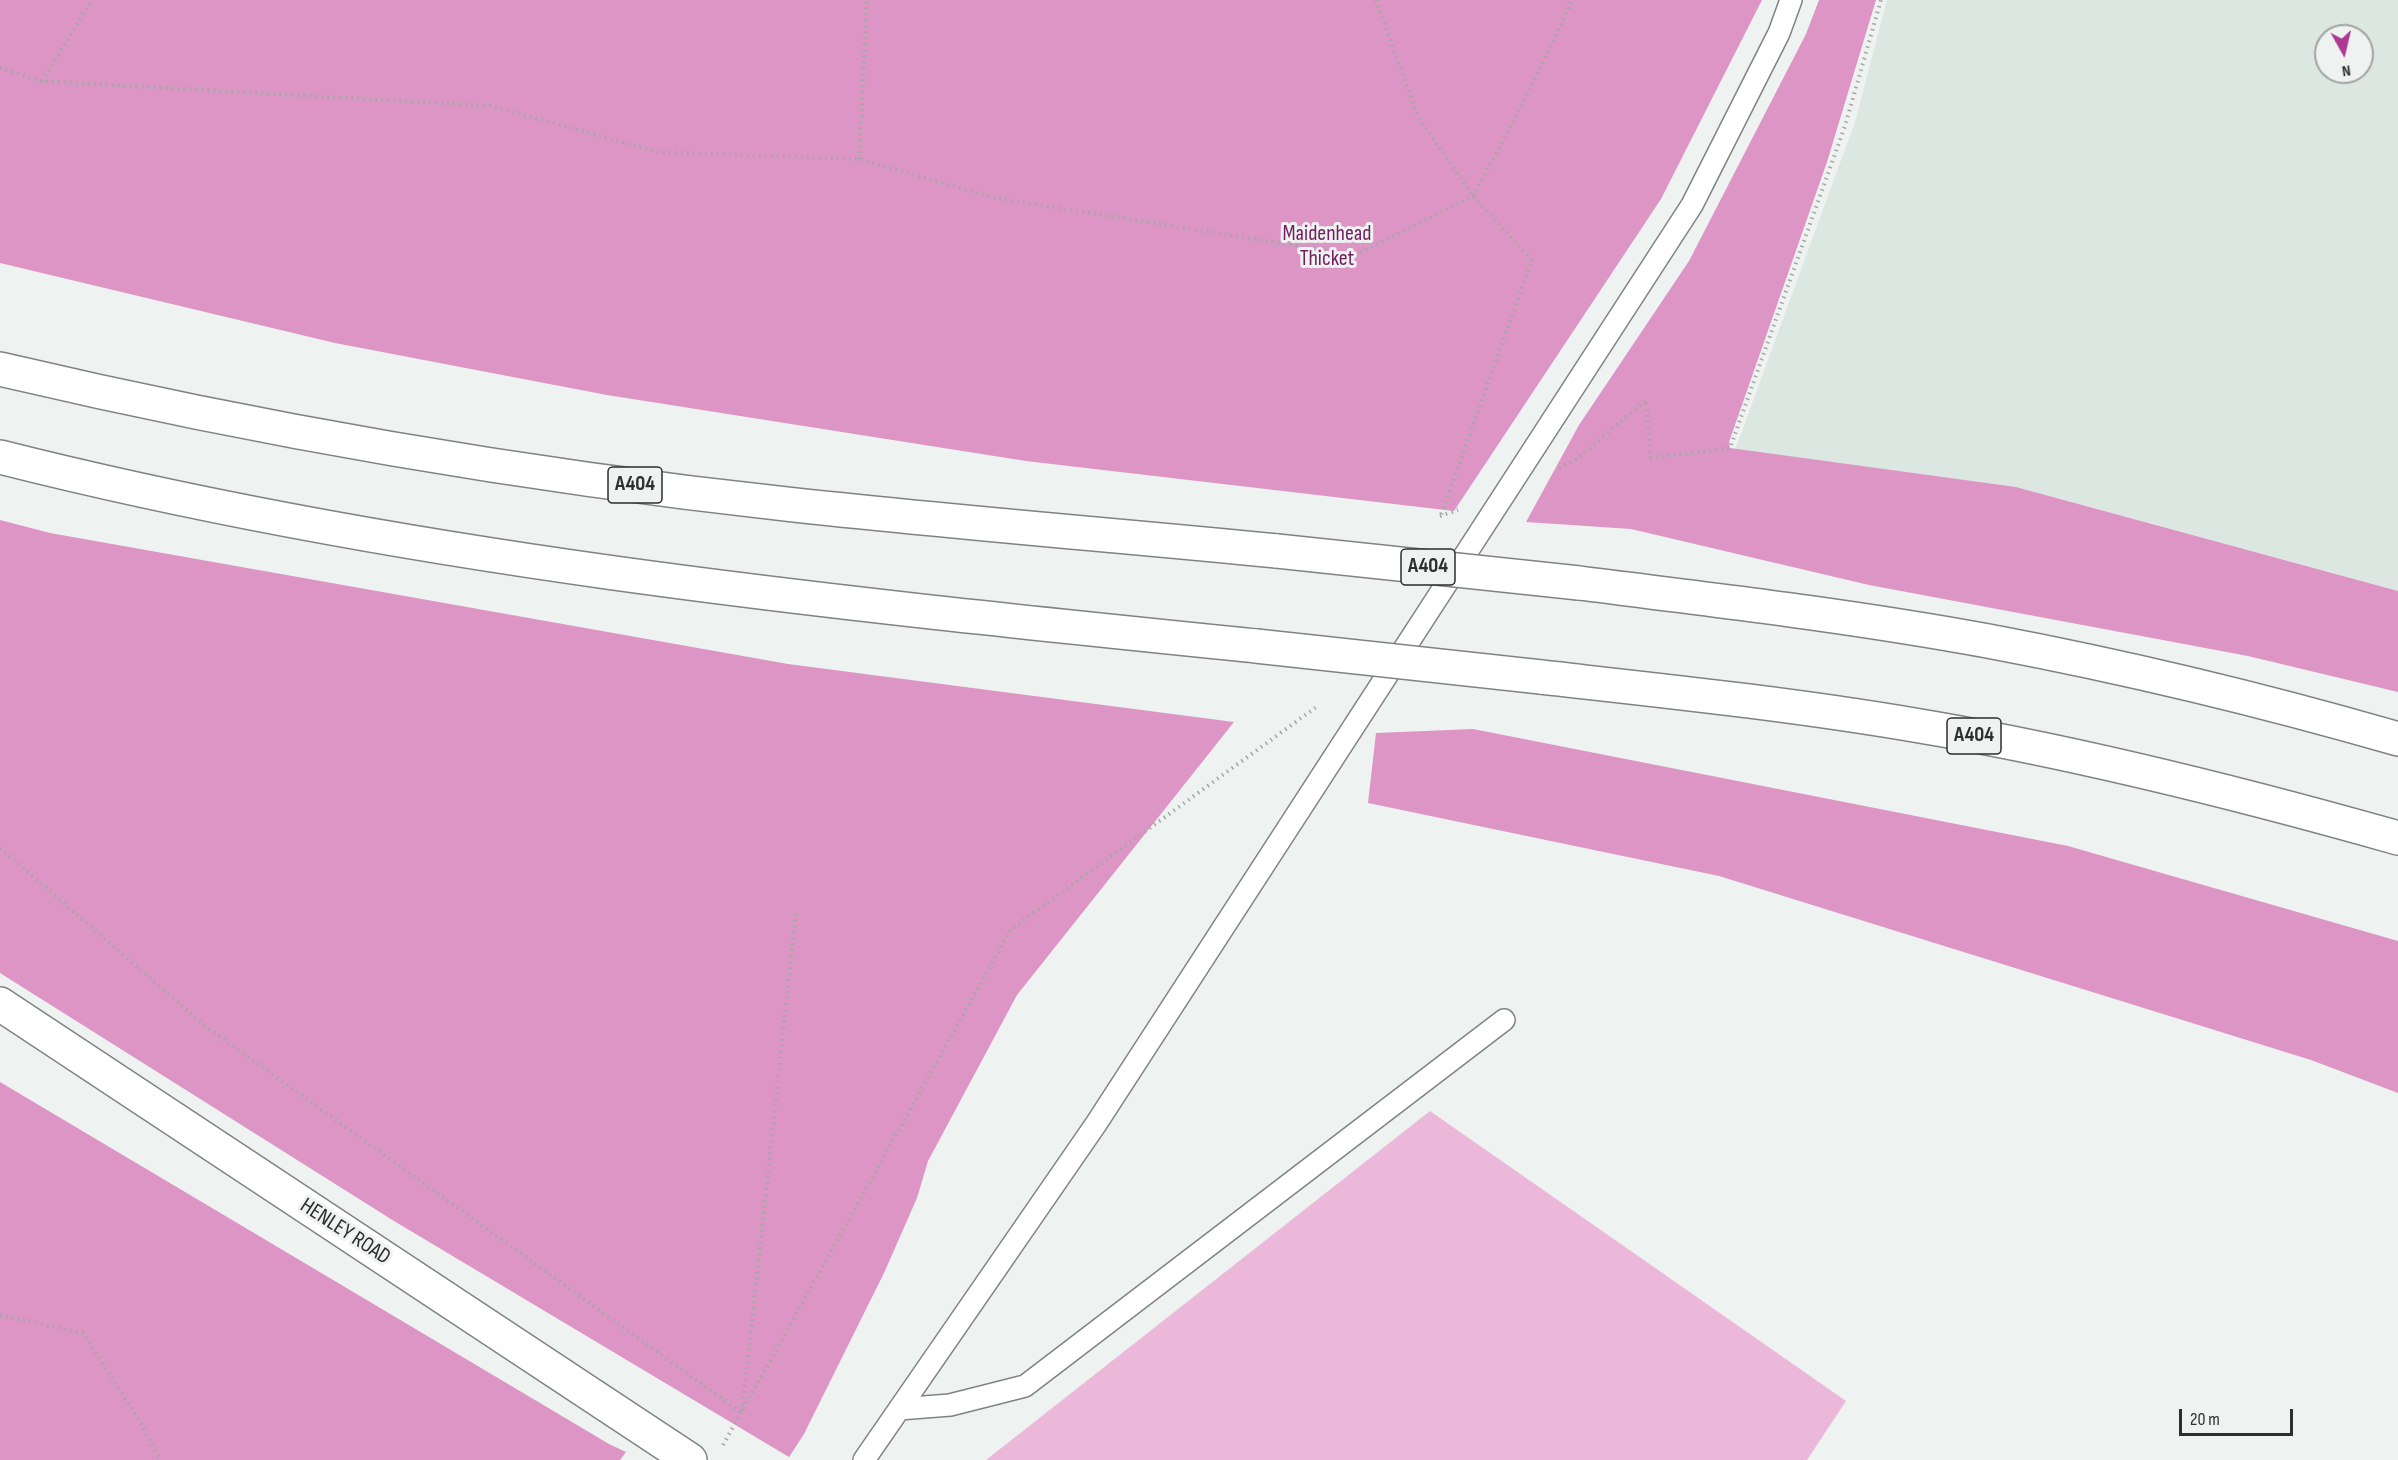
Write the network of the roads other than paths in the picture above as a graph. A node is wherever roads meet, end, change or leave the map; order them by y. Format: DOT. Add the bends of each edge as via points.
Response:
graph roads {
  1 [pos="1791,0"];
  2 [pos="0,369"];
  3 [pos="0,457"];
  4 [pos="2398,739"];
  5 [pos="2398,838"];
  6 [pos="0,1004"];
  7 [pos="1504,1020"];
  8 [pos="899,1409"];
  9 [pos="705,1455"];
  10 [pos="864,1460"];
  1 -- 8 [label="lane" via="1779,33 1692,205 1096,1124"];
  2 -- 4 [label="main road, A404, bridge" via="131,400 346,441 572,477 786,504 1579,583 1986,640 2165,676"];
  3 -- 5 [label="main road, A404, bridge" via="82,478 509,559 945,614 1716,696 1914,725 2257,798"];
  6 -- 9 [label="main road, HENLEY ROAD"];
  7 -- 8 [label="lane" via="1025,1386 950,1405"];
  8 -- 10 [label="lane"];
}
